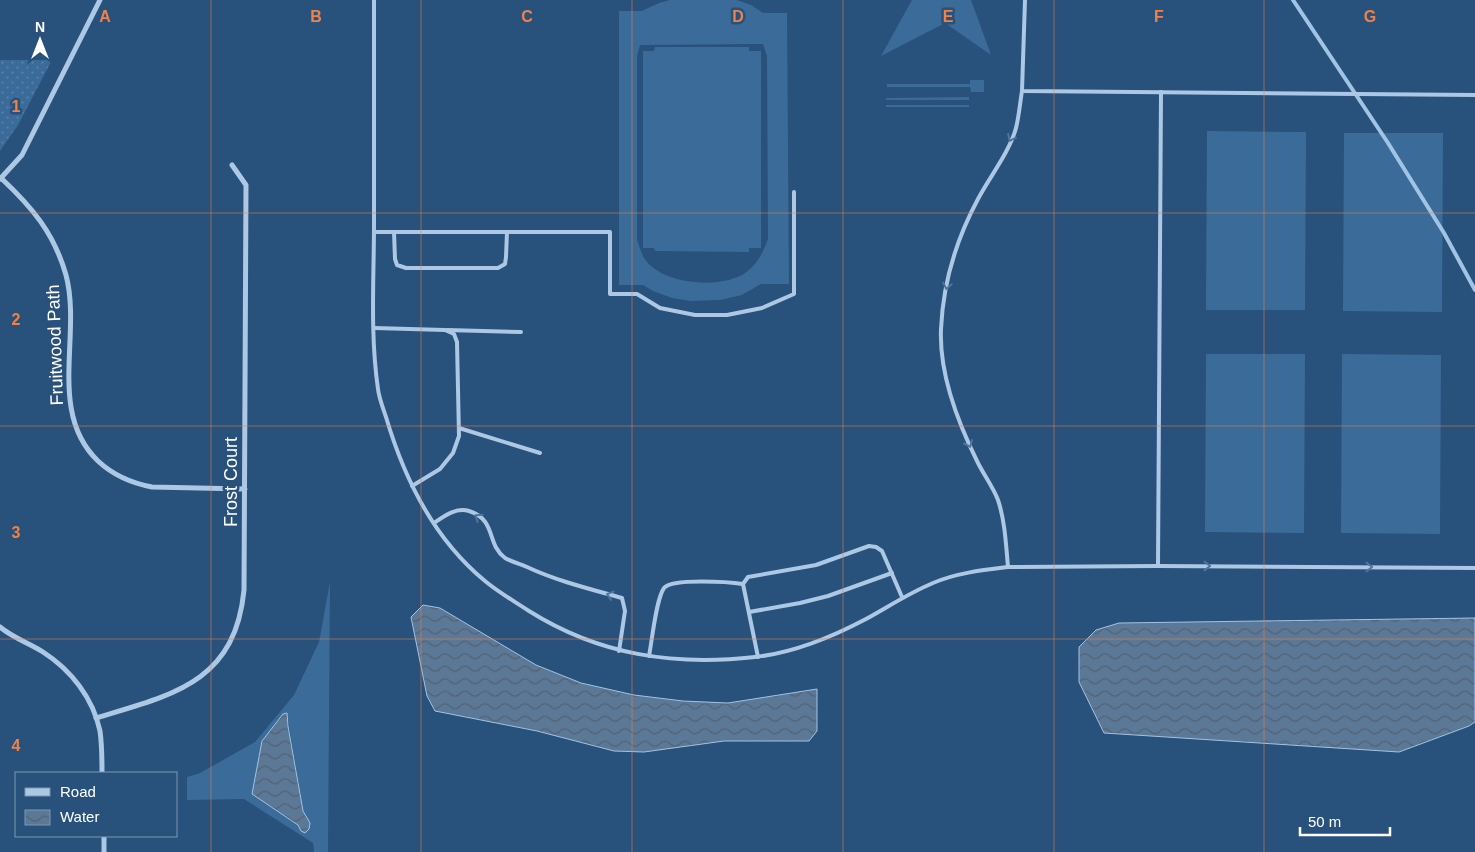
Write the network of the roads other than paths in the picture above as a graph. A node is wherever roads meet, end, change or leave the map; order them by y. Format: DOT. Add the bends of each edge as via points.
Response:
graph roads {
  1 [pos="100,0"];
  2 [pos="374,0"];
  3 [pos="1025,0"];
  4 [pos="1022,91"];
  5 [pos="1161,92"];
  6 [pos="1475,95"];
  7 [pos="232,165"];
  8 [pos="0,179"];
  9 [pos="794,192"];
  10 [pos="374,232"];
  11 [pos="394,232"];
  12 [pos="507,232"];
  13 [pos="374,328"];
  14 [pos="445,330"];
  15 [pos="521,332"];
  16 [pos="459,428"];
  17 [pos="540,453"];
  18 [pos="412,486"];
  19 [pos="245,489"];
  20 [pos="434,523"];
  21 [pos="1158,566"];
  22 [pos="1008,567"];
  23 [pos="1475,568"];
  24 [pos="892,572"];
  25 [pos="744,584"];
  26 [pos="902,597"];
  27 [pos="749,612"];
  28 [pos="0,627"];
  29 [pos="619,651"];
  30 [pos="650,656"];
  31 [pos="758,657"];
  32 [pos="96,718"];
  33 [pos="102,772"];
  34 [pos="104,837"];
  35 [pos="104,852"];
  1 -- 8 [label="street" via="22,155"];
  2 -- 10 [label="lane"];
  3 -- 4 [label="lane"];
  4 -- 5 [label="lane"];
  4 -- 22 [label="lane, one-way" via="1015,130 978,200 950,269 941,330 942,358 950,394 967,439 998,499"];
  5 -- 6 [label="lane"];
  5 -- 21 [label="lane"];
  7 -- 19 [label="street, Frost Court" via="246,185"];
  8 -- 19 [label="street, Fruitwood Path" via="24,200 47,229 64,270 70,301 71,413 88,449 107,469 140,485 152,488"];
  9 -- 12 [label="lane" via="794,294 762,308 727,315 695,315 660,308 637,294 610,294 610,232"];
  10 -- 11 [label="lane"];
  10 -- 13 [label="lane"];
  11 -- 12 [label="lane"];
  11 -- 12 [label="lane" via="395,259 397,265 406,268 498,268 504,264"];
  13 -- 14 [label="lane"];
  13 -- 18 [label="lane" via="378,391 391,435"];
  14 -- 15 [label="lane"];
  14 -- 16 [label="lane" via="454,334 457,342"];
  16 -- 17 [label="lane"];
  16 -- 18 [label="lane" via="453,453 440,469"];
  18 -- 20 [label="lane"];
  19 -- 32 [label="street, Frost Court" via="243,600 237,626 226,650 202,675 183,688"];
  20 -- 29 [label="lane" via="458,555 484,580 515,602 578,637"];
  29 -- 20 [label="lane, one-way" via="625,611 622,598 552,578 506,558 498,551 488,526 480,516 466,510 453,511"];
  21 -- 22 [label="lane"];
  21 -- 23 [label="lane, one-way"];
  22 -- 26 [label="lane" via="961,574"];
  24 -- 25 [label="lane" via="882,550 870,546 816,565 748,577"];
  24 -- 26 [label="lane"];
  24 -- 27 [label="lane" via="800,604"];
  25 -- 27 [label="lane"];
  25 -- 30 [label="lane" via="674,583 665,587 660,598"];
  26 -- 31 [label="lane" via="830,636 791,650"];
  27 -- 31 [label="lane"];
  28 -- 32 [label="street" via="42,651 70,674"];
  29 -- 30 [label="lane"];
  30 -- 31 [label="lane" via="693,660"];
  32 -- 33 [label="street" via="101,740"];
  34 -- 35 [label="street"];
}
